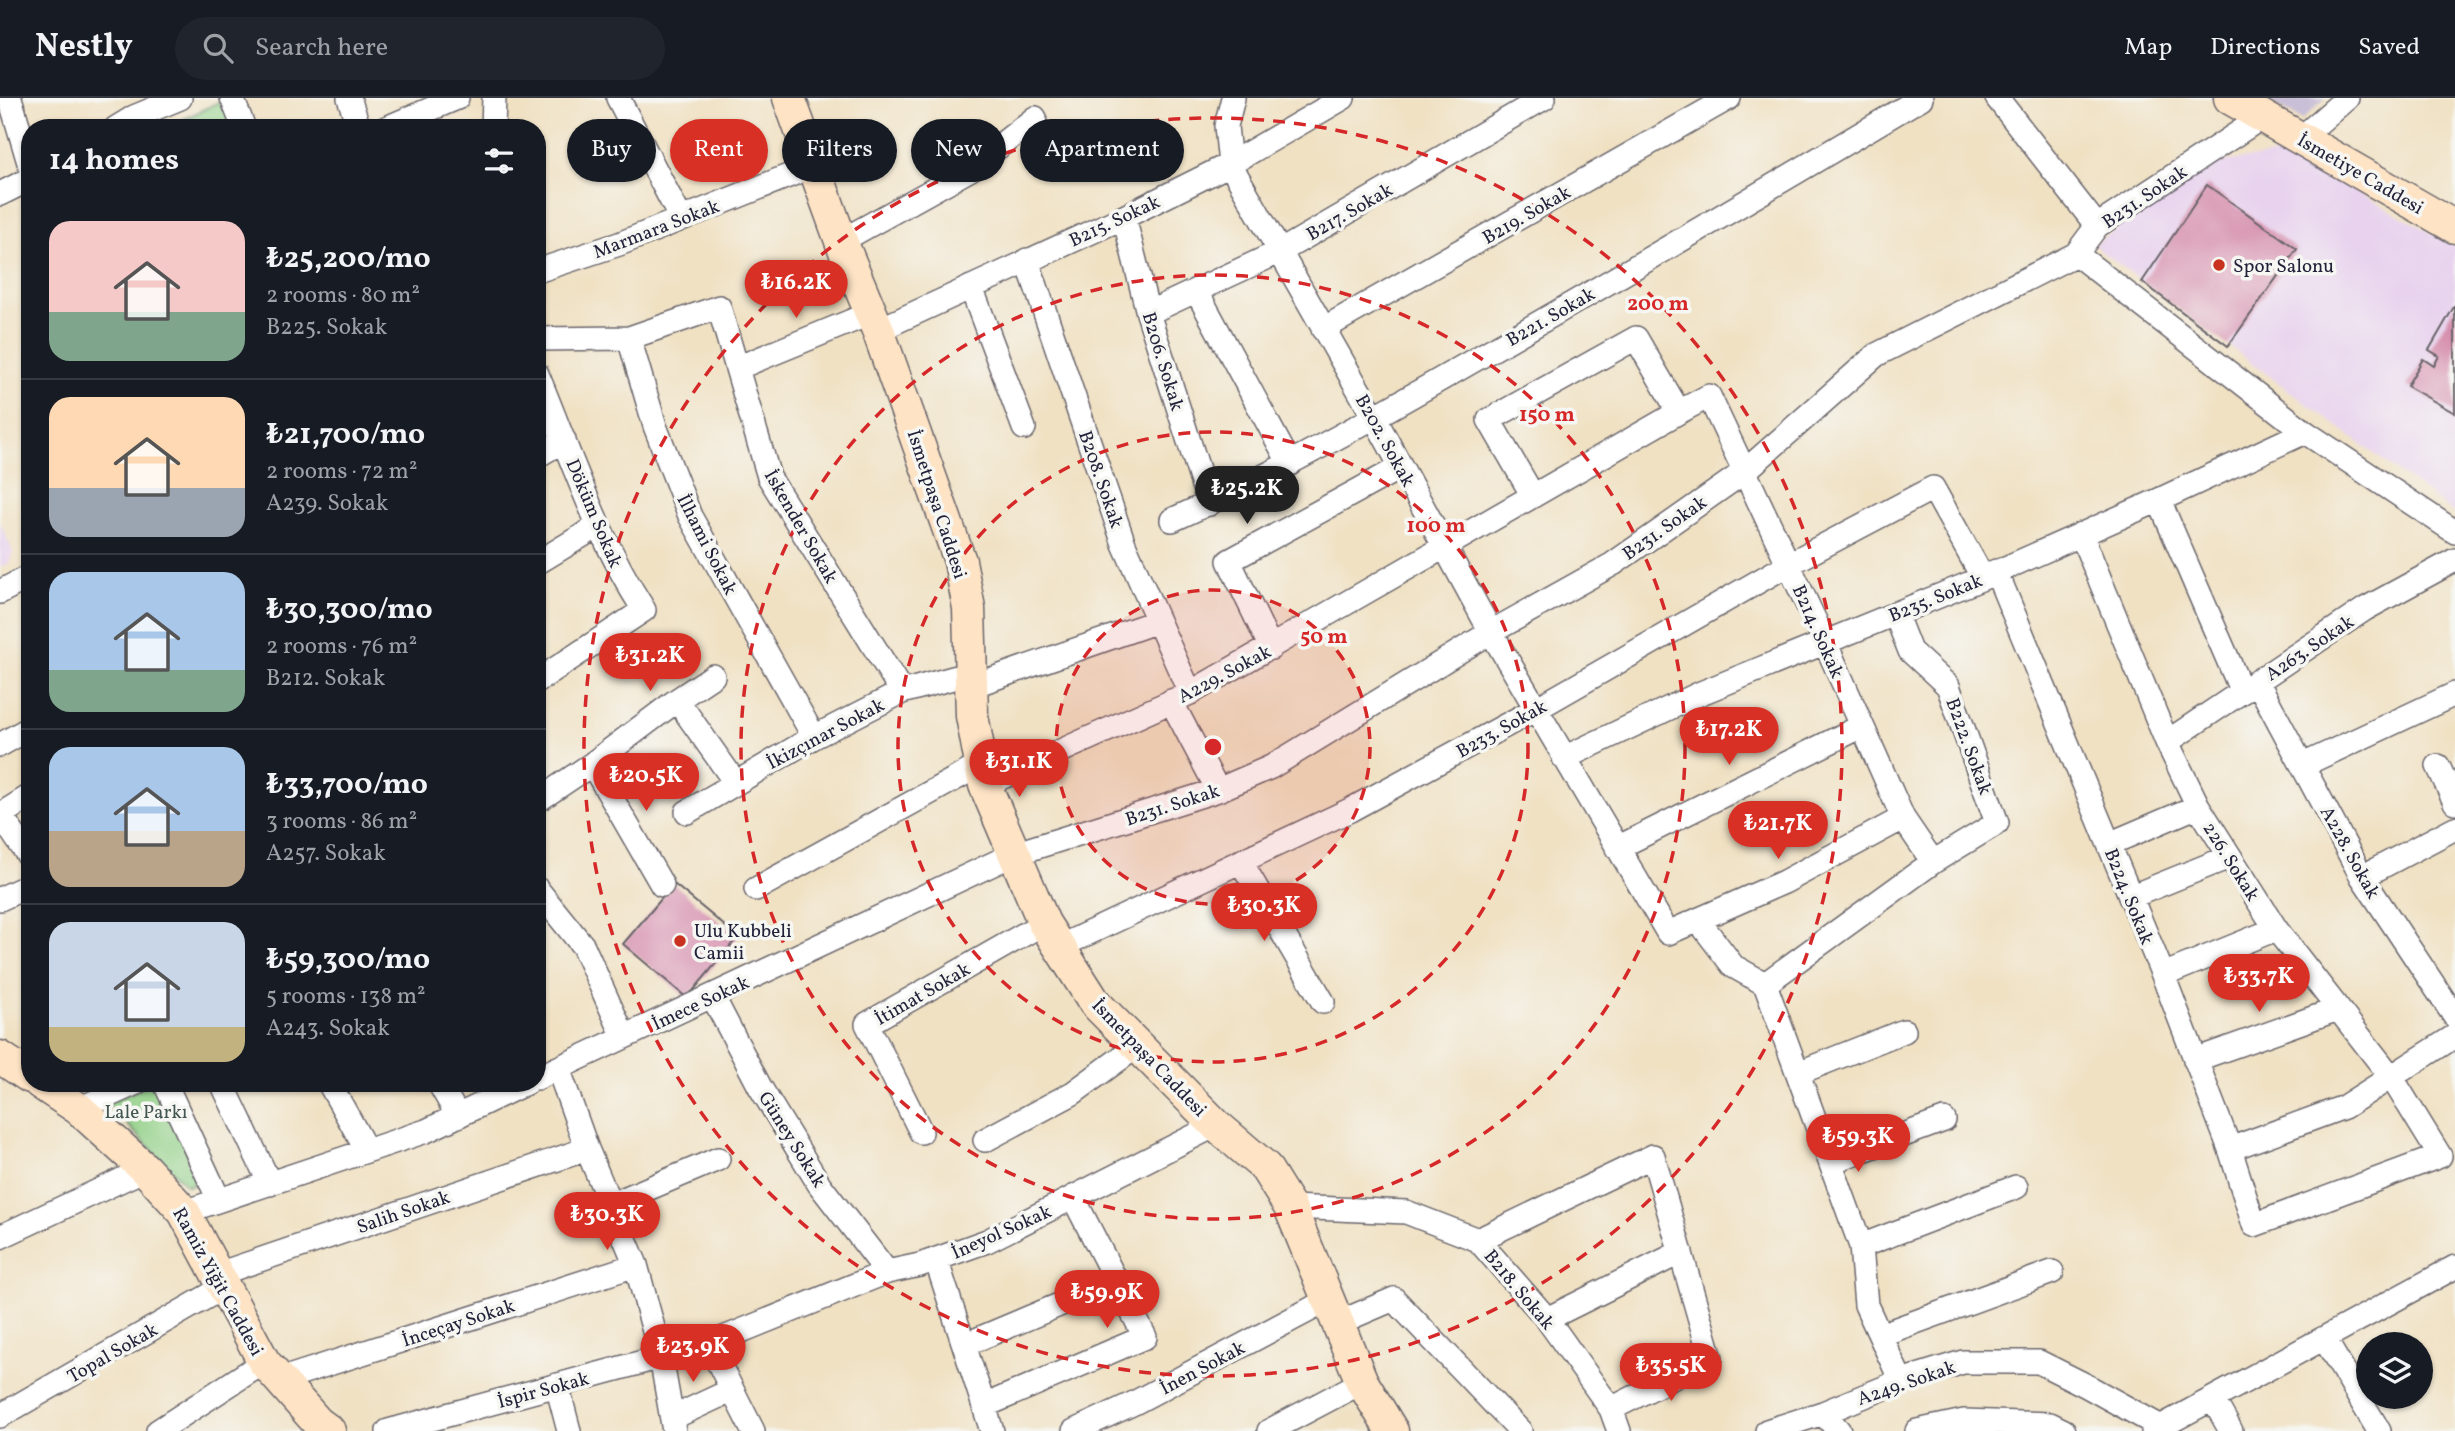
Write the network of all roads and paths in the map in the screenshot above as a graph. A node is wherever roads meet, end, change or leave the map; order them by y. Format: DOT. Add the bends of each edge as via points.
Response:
graph roads {
  1 [pos="10,98"];
  2 [pos="180,98"];
  3 [pos="232,98"];
  4 [pos="349,98"];
  5 [pos="494,98"];
  6 [pos="618,98"];
  7 [pos="789,98"];
  8 [pos="1233,98"];
  9 [pos="1343,98"];
  10 [pos="1544,98"];
  11 [pos="1729,98"];
  12 [pos="1921,98"];
  13 [pos="1997,98"];
  14 [pos="2230,98"];
  15 [pos="2347,98"];
  16 [pos="448,100"];
  17 [pos="125,114"];
  18 [pos="2263,116"];
  19 [pos="1035,118"];
  20 [pos="240,119"];
  21 [pos="356,119"];
  22 [pos="406,119"];
  23 [pos="493,119"];
  24 [pos="796,119"];
  25 [pos="21,135"];
  26 [pos="2301,138"];
  27 [pos="1230,164"];
  28 [pos="782,178"];
  29 [pos="819,182"];
  30 [pos="21,184"];
  31 [pos="0,194"];
  32 [pos="1124,217"];
  33 [pos="681,219"];
  34 [pos="2097,226"];
  35 [pos="2455,227"];
  36 [pos="841,241"];
  37 [pos="1281,251"];
  38 [pos="2076,254"];
  39 [pos="1027,260"];
  40 [pos="546,268"];
  41 [pos="971,287"];
  42 [pos="1196,290"];
  43 [pos="1148,313"];
  44 [pos="874,322"];
  45 [pos="1323,330"];
  46 [pos="629,338"];
  47 [pos="546,339"];
  48 [pos="737,368"];
  49 [pos="1709,396"];
  50 [pos="546,399"];
  51 [pos="1679,412"];
  52 [pos="1374,417"];
  53 [pos="1024,428"];
  54 [pos="2305,432"];
  55 [pos="564,440"];
  56 [pos="546,451"];
  57 [pos="1290,464"];
  58 [pos="1401,467"];
  59 [pos="1744,471"];
  60 [pos="1933,488"];
  61 [pos="1533,496"];
  62 [pos="2159,500"];
  63 [pos="1209,504"];
  64 [pos="1172,520"];
  65 [pos="598,526"];
  66 [pos="2455,532"];
  67 [pos="2081,534"];
  68 [pos="1445,546"];
  69 [pos="546,558"];
  70 [pos="2455,560"];
  71 [pos="1789,564"];
  72 [pos="1990,574"];
  73 [pos="21,581"];
  74 [pos="0,592"];
  75 [pos="1895,613"];
  76 [pos="1158,621"];
  77 [pos="1491,632"];
  78 [pos="1825,642"];
  79 [pos="1271,648"];
  80 [pos="546,675"];
  81 [pos="713,676"];
  82 [pos="972,679"];
  83 [pos="2249,686"];
  84 [pos="902,692"];
  85 [pos="2455,694"];
  86 [pos="1180,697"];
  87 [pos="677,700"];
  88 [pos="1536,709"];
  89 [pos="1862,726"];
  90 [pos="21,733"];
  91 [pos="814,737"];
  92 [pos="2167,742"];
  93 [pos="0,745"];
  94 [pos="1564,758"];
  95 [pos="593,764"];
  96 [pos="2303,765"];
  97 [pos="2438,766"];
  98 [pos="982,775"];
  99 [pos="735,782"];
  100 [pos="1218,790"];
  101 [pos="546,795"];
  102 [pos="21,801"];
  103 [pos="2455,802"];
  104 [pos="2198,806"];
  105 [pos="687,811"];
  106 [pos="0,814"];
  107 [pos="1903,818"];
  108 [pos="2455,828"];
  109 [pos="2109,844"];
  110 [pos="21,845"];
  111 [pos="1617,848"];
  112 [pos="1014,854"];
  113 [pos="2228,856"];
  114 [pos="1241,862"];
  115 [pos="1933,862"];
  116 [pos="2362,877"];
  117 [pos="662,885"];
  118 [pos="21,889"];
  119 [pos="756,889"];
  120 [pos="2130,897"];
  121 [pos="0,899"];
  122 [pos="546,900"];
  123 [pos="1698,919"];
  124 [pos="2276,929"];
  125 [pos="1051,935"];
  126 [pos="2163,975"];
  127 [pos="1765,984"];
  128 [pos="713,996"];
  129 [pos="1324,1002"];
  130 [pos="2338,1009"];
  131 [pos="2455,1017"];
  132 [pos="1904,1031"];
  133 [pos="624,1037"];
  134 [pos="2455,1037"];
  135 [pos="1137,1046"];
  136 [pos="0,1057"];
  137 [pos="2195,1060"];
  138 [pos="21,1071"];
  139 [pos="548,1073"];
  140 [pos="1798,1073"];
  141 [pos="2392,1078"];
  142 [pos="54,1092"];
  143 [pos="116,1092"];
  144 [pos="169,1092"];
  145 [pos="226,1092"];
  146 [pos="333,1092"];
  147 [pos="444,1092"];
  148 [pos="507,1092"];
  149 [pos="79,1109"];
  150 [pos="458,1116"];
  151 [pos="1944,1120"];
  152 [pos="1216,1125"];
  153 [pos="921,1132"];
  154 [pos="985,1140"];
  155 [pos="587,1149"];
  156 [pos="2230,1149"];
  157 [pos="368,1151"];
  158 [pos="718,1159"];
  159 [pos="1831,1162"];
  160 [pos="145,1169"];
  161 [pos="270,1184"];
  162 [pos="2016,1187"];
  163 [pos="1073,1197"];
  164 [pos="219,1200"];
  165 [pos="612,1204"];
  166 [pos="1290,1207"];
  167 [pos="184,1212"];
  168 [pos="2254,1225"];
  169 [pos="0,1237"];
  170 [pos="1478,1240"];
  171 [pos="1861,1246"];
  172 [pos="1681,1252"];
  173 [pos="936,1259"];
  174 [pos="636,1265"];
  175 [pos="2455,1267"];
  176 [pos="887,1272"];
  177 [pos="2052,1272"];
  178 [pos="221,1281"];
  179 [pos="1116,1281"];
  180 [pos="1333,1311"];
  181 [pos="778,1318"];
  182 [pos="1547,1319"];
  183 [pos="1880,1335"];
  184 [pos="2324,1338"];
  185 [pos="709,1344"];
  186 [pos="964,1345"];
  187 [pos="661,1357"];
  188 [pos="271,1371"];
  189 [pos="1901,1381"];
  190 [pos="1362,1382"];
  191 [pos="557,1385"];
  192 [pos="732,1390"];
  193 [pos="2213,1399"];
  194 [pos="984,1406"];
  195 [pos="1611,1409"];
  196 [pos="1822,1413"];
  197 [pos="5,1420"];
  198 [pos="673,1424"];
  199 [pos="317,1428"];
  200 [pos="2157,1429"];
  201 [pos="158,1431"];
  202 [pos="388,1431"];
  203 [pos="569,1431"];
  204 [pos="753,1431"];
  205 [pos="992,1431"];
  206 [pos="1074,1431"];
  207 [pos="1269,1431"];
  208 [pos="1392,1431"];
  209 [pos="1520,1431"];
  210 [pos="1619,1431"];
  211 [pos="1767,1431"];
  212 [pos="1839,1431"];
  213 [pos="1917,1431"];
  214 [pos="2064,1431"];
  215 [pos="2231,1431"];
  216 [pos="2379,1431"];
  1 -- 25 [label="street"];
  2 -- 17 [label="street"];
  3 -- 20 [label="street"];
  4 -- 21 [label="street"];
  5 -- 23 [label="street"];
  6 -- 33 [label="street"];
  7 -- 24 [label="main road, İsmetpaşa Caddesi"];
  8 -- 27 [label="street, B202. Sokak" via="1226,126"];
  9 -- 27 [label="street, B215. Sokak"];
  10 -- 37 [label="street, B217. Sokak"];
  11 -- 45 [label="street, B219. Sokak"];
  12 -- 52 [label="street, B221. Sokak"];
  13 -- 34 [label="street"];
  14 -- 18 [label="main road, İsmetiye Caddesi"];
  15 -- 26 [label="street"];
  16 -- 22 [label="street"];
  18 -- 26 [label="main road, İsmetiye Caddesi"];
  18 -- 34 [label="street, B231. Sokak"];
  19 -- 36 [label="street" via="969,170"];
  26 -- 35 [label="main road, İsmetiye Caddesi"];
  27 -- 32 [label="street, B215. Sokak"];
  27 -- 37 [label="street, B202. Sokak"];
  28 -- 33 [label="street, Marmara Sokak"];
  29 -- 36 [label="main road, İsmetpaşa Caddesi"];
  30 -- 31 [label="street"];
  32 -- 39 [label="street, B215. Sokak"];
  32 -- 43 [label="street, B206. Sokak"];
  33 -- 40 [label="street, Marmara Sokak"];
  34 -- 38 [label="street, B231. Sokak"];
  36 -- 44 [label="main road, İsmetpaşa Caddesi"];
  37 -- 42 [label="street, B217. Sokak"];
  37 -- 45 [label="street, B202. Sokak"];
  38 -- 54 [label="street"];
  38 -- 59 [label="street, B231. Sokak" via="1876,355"];
  39 -- 41 [label="street, B215. Sokak"];
  39 -- 76 [label="street, B208. Sokak" via="1124,544"];
  41 -- 44 [label="street, B215. Sokak"];
  41 -- 53 [label="street"];
  42 -- 43 [label="street, B217. Sokak"];
  42 -- 57 [label="street"];
  43 -- 63 [label="street, B206. Sokak"];
  44 -- 48 [label="street, B215. Sokak"];
  44 -- 82 [label="main road, İsmetpaşa Caddesi" via="960,561 969,608"];
  45 -- 52 [label="street, B202. Sokak"];
  46 -- 47 [label="street"];
  46 -- 48 [label="street, İskender Sokak" via="719,307"];
  46 -- 91 [label="street, İlhami Sokak" via="655,426 690,516"];
  48 -- 84 [label="street, İskender Sokak" via="769,477"];
  49 -- 51 [label="street, A229. Sokak"];
  49 -- 59 [label="street, B214. Sokak"];
  50 -- 55 [label="street, Döküm Sokak"];
  51 -- 61 [label="street, A229. Sokak"];
  51 -- 61 [label="street" via="1636,338 1489,420"];
  52 -- 57 [label="street, B221. Sokak"];
  52 -- 58 [label="street, B202. Sokak"];
  54 -- 62 [label="street, B235. Sokak"];
  54 -- 66 [label="street"];
  55 -- 56 [label="street"];
  55 -- 65 [label="street, Döküm Sokak"];
  57 -- 63 [label="street, B221. Sokak"];
  58 -- 68 [label="street, B202. Sokak"];
  58 -- 79 [label="street" via="1229,561"];
  59 -- 71 [label="street, B214. Sokak"];
  59 -- 77 [label="street, B231. Sokak" via="1613,564"];
  60 -- 71 [label="street, B233. Sokak"];
  60 -- 72 [label="street, B224. Sokak"];
  61 -- 68 [label="street, A229. Sokak"];
  62 -- 67 [label="street, B235. Sokak"];
  62 -- 83 [label="street, A228. Sokak"];
  63 -- 64 [label="street, B221. Sokak"];
  65 -- 69 [label="street"];
  65 -- 80 [label="street, Döküm Sokak" via="645,610"];
  67 -- 72 [label="street, B235. Sokak"];
  67 -- 92 [label="street, 226. Sokak"];
  68 -- 77 [label="street, B202. Sokak"];
  68 -- 79 [label="street, A229. Sokak"];
  70 -- 83 [label="street, A263. Sokak" via="2365,609"];
  71 -- 78 [label="street, B214. Sokak"];
  71 -- 88 [label="street, B233. Sokak"];
  72 -- 75 [label="street, B235. Sokak"];
  72 -- 109 [label="street, B224. Sokak"];
  73 -- 74 [label="street"];
  75 -- 78 [label="street, B235. Sokak"];
  75 -- 115 [label="street, B222. Sokak" via="1910,651 1948,686 1997,823"];
  76 -- 82 [label="street, İkizçınar Sokak"];
  76 -- 86 [label="street, B208. Sokak"];
  77 -- 88 [label="street, B202. Sokak"];
  77 -- 100 [label="street, B231. Sokak" via="1270,767"];
  78 -- 89 [label="street, B214. Sokak"];
  78 -- 94 [label="street, B235. Sokak"];
  79 -- 86 [label="street, A229. Sokak"];
  81 -- 87 [label="street"];
  82 -- 84 [label="street, İkizçınar Sokak"];
  82 -- 98 [label="main road, İsmetpaşa Caddesi" via="972,716"];
  83 -- 92 [label="street, A263. Sokak"];
  83 -- 96 [label="street, A228. Sokak"];
  84 -- 91 [label="street, İkizçınar Sokak"];
  85 -- 96 [label="street"];
  86 -- 98 [label="street, A229. Sokak"];
  86 -- 100 [label="street, B208. Sokak"];
  87 -- 95 [label="street"];
  87 -- 99 [label="street"];
  88 -- 94 [label="street, B202. Sokak"];
  88 -- 114 [label="street, B233. Sokak" via="1349,810"];
  89 -- 107 [label="street, B214. Sokak"];
  89 -- 111 [label="street"];
  90 -- 93 [label="street"];
  91 -- 99 [label="street, İkizçınar Sokak"];
  92 -- 104 [label="street, 226. Sokak"];
  94 -- 111 [label="street, B202. Sokak"];
  95 -- 101 [label="street"];
  95 -- 117 [label="street"];
  96 -- 116 [label="street, A228. Sokak"];
  97 -- 103 [label="street"];
  98 -- 112 [label="main road, İsmetpaşa Caddesi"];
  98 -- 119 [label="street, A229. Sokak"];
  99 -- 105 [label="street, İkizçınar Sokak"];
  100 -- 112 [label="street, B231. Sokak"];
  102 -- 106 [label="street"];
  104 -- 109 [label="street"];
  104 -- 113 [label="street, 226. Sokak"];
  106 -- 110 [label="street"];
  107 -- 115 [label="street, B214. Sokak"];
  107 -- 123 [label="street" via="1784,882"];
  108 -- 116 [label="street"];
  109 -- 120 [label="street, B224. Sokak"];
  111 -- 123 [label="street, B202. Sokak" via="1668,933"];
  112 -- 125 [label="main road, İsmetpaşa Caddesi"];
  112 -- 128 [label="street, İmece Sokak"];
  113 -- 120 [label="street"];
  113 -- 124 [label="street, 226. Sokak"];
  114 -- 125 [label="street, B233. Sokak"];
  114 -- 129 [label="street"];
  115 -- 127 [label="street"];
  116 -- 131 [label="street, A228. Sokak"];
  118 -- 121 [label="street"];
  120 -- 126 [label="street, B224. Sokak"];
  122 -- 133 [label="street" via="583,947"];
  123 -- 127 [label="street" via="1733,966"];
  124 -- 126 [label="street"];
  124 -- 130 [label="street, 226. Sokak"];
  125 -- 135 [label="main road, İsmetpaşa Caddesi" via="1095,1003"];
  125 -- 153 [label="street, İtimat Sokak" via="867,1024"];
  126 -- 137 [label="street, B224. Sokak"];
  127 -- 140 [label="street"];
  128 -- 133 [label="street, İmece Sokak"];
  128 -- 176 [label="street, Güney Sokak" via="760,1087 819,1184"];
  130 -- 137 [label="street"];
  130 -- 141 [label="street, 226. Sokak"];
  132 -- 140 [label="street"];
  133 -- 139 [label="street, İmece Sokak"];
  134 -- 141 [label="street"];
  135 -- 152 [label="main road, İsmetpaşa Caddesi"];
  135 -- 154 [label="street" via="1073,1093"];
  136 -- 138 [label="main road"];
  137 -- 156 [label="street, B224. Sokak"];
  139 -- 155 [label="street"];
  140 -- 159 [label="street"];
  141 -- 156 [label="street" via="2344,1107"];
  141 -- 168 [label="street, 226. Sokak" via="2440,1156"];
  142 -- 149 [label="main road, Ramiz Yiğit Caddesi"];
  143 -- 149 [label="street"];
  144 -- 164 [label="street"];
  145 -- 161 [label="street"];
  146 -- 157 [label="street"];
  147 -- 150 [label="street"];
  148 -- 150 [label="street"];
  149 -- 160 [label="main road, Ramiz Yiğit Caddesi"];
  150 -- 157 [label="street"];
  151 -- 159 [label="street"];
  152 -- 163 [label="street, İneyol Sokak"];
  152 -- 166 [label="main road, İsmetpaşa Caddesi" via="1265,1167"];
  155 -- 165 [label="street"];
  155 -- 178 [label="street, Salih Sokak"];
  156 -- 168 [label="street, B224. Sokak"];
  157 -- 161 [label="street"];
  158 -- 165 [label="street"];
  159 -- 171 [label="street"];
  160 -- 167 [label="main road, Ramiz Yiğit Caddesi"];
  160 -- 169 [label="street"];
  161 -- 164 [label="street"];
  162 -- 171 [label="street"];
  163 -- 173 [label="street, İneyol Sokak" via="987,1241"];
  163 -- 179 [label="street"];
  164 -- 167 [label="street"];
  165 -- 174 [label="street"];
  166 -- 170 [label="street, B218. Sokak" via="1406,1212"];
  166 -- 180 [label="main road, İsmetpaşa Caddesi"];
  167 -- 178 [label="main road, Ramiz Yiğit Caddesi"];
  170 -- 172 [label="street" via="1653,1156"];
  170 -- 182 [label="street, B218. Sokak"];
  171 -- 183 [label="street" via="1866,1305"];
  172 -- 182 [label="street"];
  172 -- 195 [label="street" via="1712,1358"];
  173 -- 176 [label="street, İneyol Sokak"];
  173 -- 186 [label="street"];
  174 -- 187 [label="street"];
  174 -- 188 [label="street, İnceçay Sokak"];
  175 -- 184 [label="street"];
  176 -- 181 [label="street, İneyol Sokak"];
  177 -- 183 [label="street"];
  178 -- 188 [label="main road, Ramiz Yiğit Caddesi"];
  178 -- 197 [label="street, Topal Sokak"];
  179 -- 186 [label="street"];
  179 -- 194 [label="street" via="1145,1337"];
  180 -- 190 [label="main road, İsmetpaşa Caddesi"];
  180 -- 206 [label="street, İnen Sokak"];
  180 -- 209 [label="street, İnen Sokak" via="1394,1298"];
  181 -- 185 [label="street, İspir Sokak"];
  182 -- 195 [label="street, B218. Sokak"];
  183 -- 189 [label="street"];
  184 -- 193 [label="street"];
  184 -- 216 [label="street"];
  185 -- 187 [label="street, İspir Sokak"];
  185 -- 192 [label="street"];
  186 -- 194 [label="street"];
  187 -- 191 [label="street, İspir Sokak"];
  187 -- 198 [label="street"];
  188 -- 199 [label="main road, Ramiz Yiğit Caddesi"];
  188 -- 201 [label="street, İnceçay Sokak"];
  189 -- 196 [label="street, A249. Sokak"];
  189 -- 200 [label="street, A249. Sokak" via="1963,1362 2039,1362"];
  190 -- 207 [label="street"];
  190 -- 208 [label="main road, İsmetpaşa Caddesi"];
  191 -- 202 [label="street, İspir Sokak"];
  191 -- 203 [label="street"];
  192 -- 198 [label="street"];
  192 -- 204 [label="street"];
  193 -- 200 [label="street"];
  193 -- 215 [label="street"];
  194 -- 205 [label="street"];
  195 -- 210 [label="street, B218. Sokak"];
  196 -- 211 [label="street, A249. Sokak"];
  196 -- 212 [label="street"];
  213 -- 214 [label="street" via="1964,1421 2050,1424"];
}
